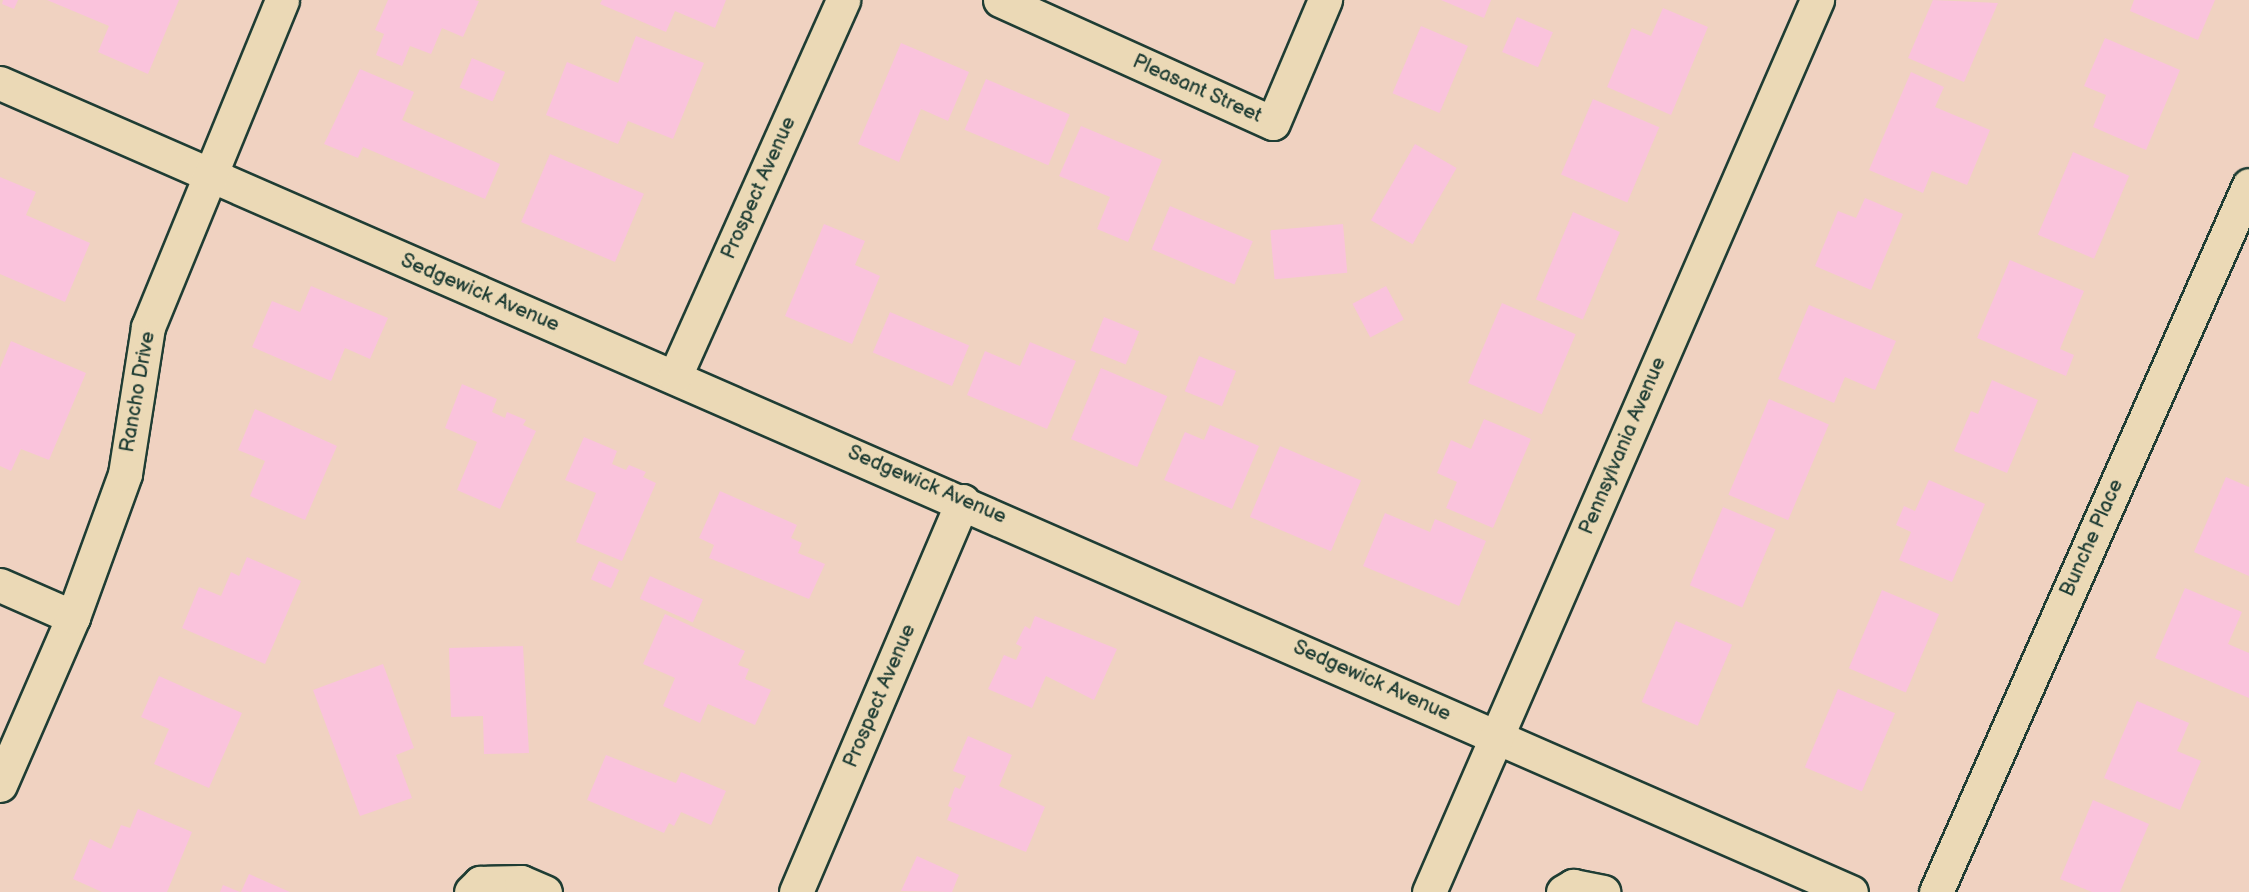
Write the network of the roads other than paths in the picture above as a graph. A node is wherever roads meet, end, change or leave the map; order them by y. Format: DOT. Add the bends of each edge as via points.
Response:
graph roads {
  1 [pos="282,0"];
  2 [pos="843,0"];
  3 [pos="1000,0"];
  4 [pos="1325,0"];
  5 [pos="1817,0"];
  6 [pos="0,83"];
  7 [pos="207,177"];
  8 [pos="2249,185"];
  9 [pos="675,376"];
  10 [pos="963,501"];
  11 [pos="0,585"];
  12 [pos="73,617"];
  13 [pos="1497,736"];
  14 [pos="0,785"];
  15 [pos="471,892"];
  16 [pos="545,892"];
  17 [pos="796,892"];
  18 [pos="1429,892"];
  19 [pos="1563,892"];
  20 [pos="1603,892"];
  21 [pos="1851,892"];
  22 [pos="1936,892"];
  1 -- 7 [label="street, Rancho Drive"];
  2 -- 9 [label="street, Prospect Avenue"];
  3 -- 4 [label="street, Pleasant Street" via="1273,123"];
  5 -- 13 [label="street, Pennsylvania Avenue"];
  6 -- 7 [label="street, Sedgewick Avenue"];
  7 -- 9 [label="street, Sedgewick Avenue"];
  7 -- 12 [label="street, Rancho Drive" via="148,327 124,474"];
  8 -- 22 [label="street, Bunche Place"];
  9 -- 10 [label="street, Sedgewick Avenue"];
  10 -- 13 [label="street, Sedgewick Avenue"];
  10 -- 17 [label="street, Prospect Avenue"];
  11 -- 12 [label="street"];
  12 -- 14 [label="street, Rancho Drive"];
  13 -- 18 [label="street, Pennsylvania Avenue"];
  13 -- 21 [label="street, Sedgewick Avenue"];
  15 -- 16 [label="street" via="480,883 521,882"];
  19 -- 20 [label="street" via="1574,886"];
}
